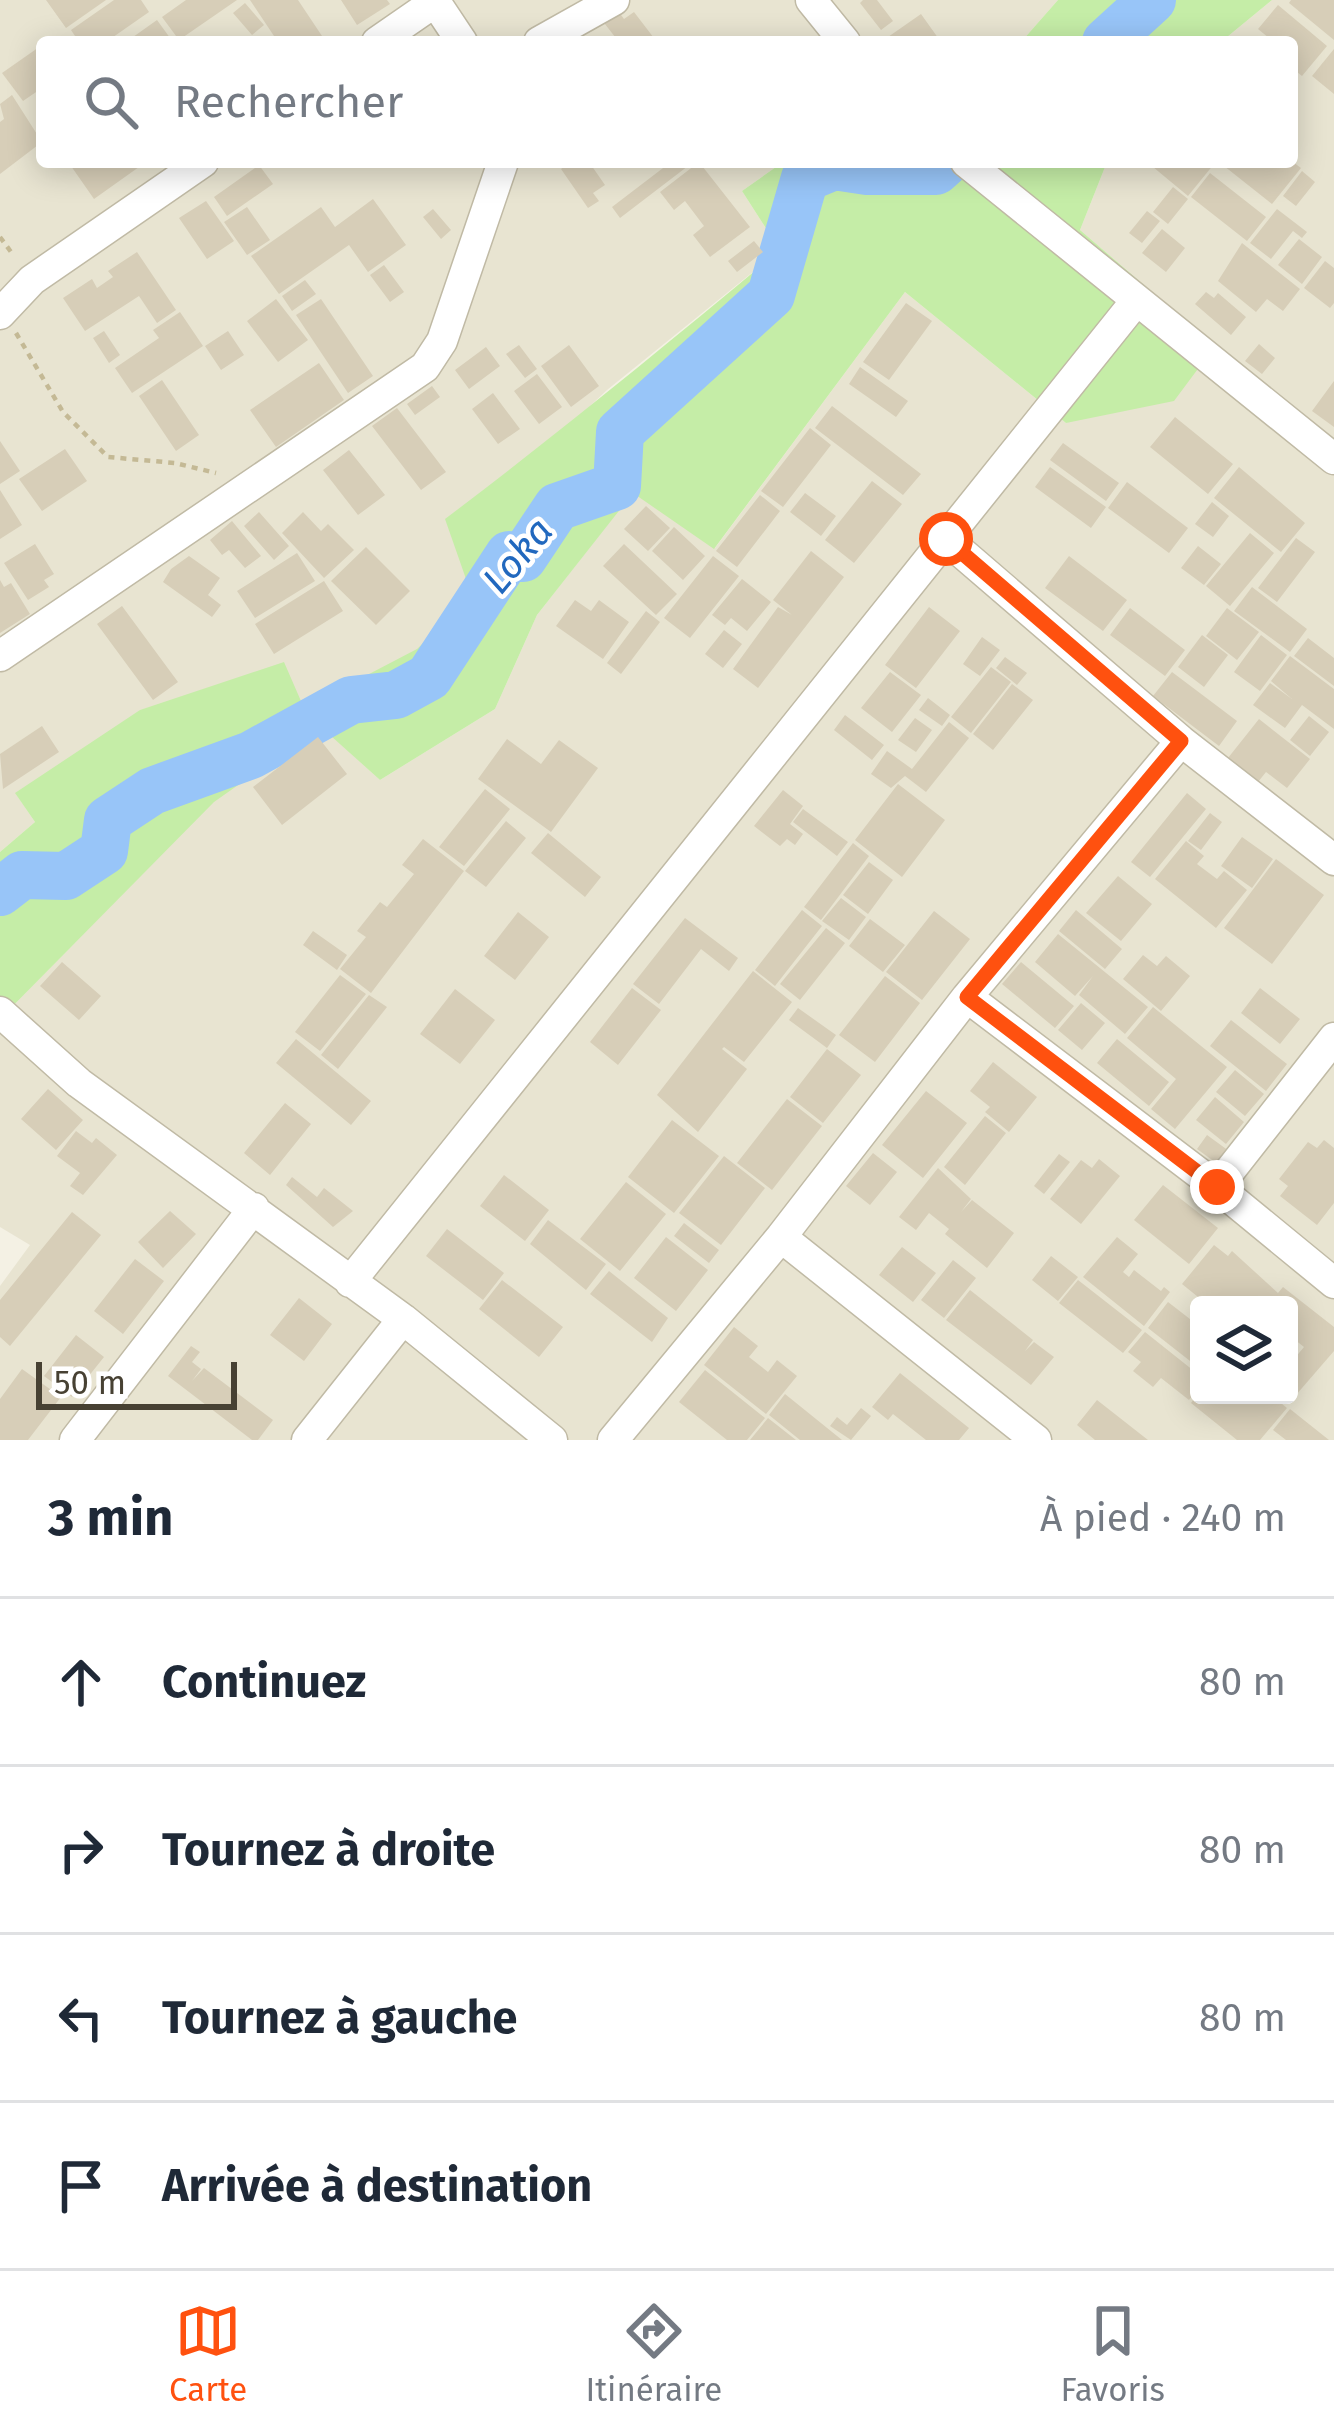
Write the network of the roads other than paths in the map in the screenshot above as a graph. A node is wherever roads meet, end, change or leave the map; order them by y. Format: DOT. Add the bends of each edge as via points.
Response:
graph roads {
  1 [pos="614,0"];
  2 [pos="811,0"];
  3 [pos="435,1"];
  4 [pos="385,36"];
  5 [pos="458,36"];
  6 [pos="550,36"];
  7 [pos="840,36"];
  8 [pos="194,168"];
  9 [pos="501,168"];
  10 [pos="973,168"];
  11 [pos="1136,301"];
  12 [pos="2,313"];
  13 [pos="1334,459"];
  14 [pos="946,539"];
  15 [pos="0,656"];
  16 [pos="1181,741"];
  17 [pos="1334,860"];
  18 [pos="967,997"];
  19 [pos="0,1012"];
  20 [pos="1334,1038"];
  21 [pos="1217,1187"];
  22 [pos="254,1208"];
  23 [pos="781,1238"];
  24 [pos="350,1282"];
  25 [pos="1334,1283"];
  26 [pos="403,1319"];
  27 [pos="75,1440"];
  28 [pos="307,1440"];
  29 [pos="552,1440"];
  30 [pos="613,1440"];
  31 [pos="1036,1440"];
  1 -- 6 [label="street"];
  2 -- 7 [label="street"];
  3 -- 4 [label="street"];
  3 -- 5 [label="street"];
  8 -- 12 [label="street" via="32,280"];
  9 -- 15 [label="street" via="442,341 425,367"];
  10 -- 11 [label="street"];
  11 -- 13 [label="street"];
  11 -- 14 [label="street"];
  14 -- 16 [label="street"];
  14 -- 24 [label="street"];
  16 -- 17 [label="street"];
  16 -- 18 [label="street"];
  18 -- 21 [label="street"];
  18 -- 23 [label="street"];
  19 -- 22 [label="street" via="79,1083"];
  20 -- 21 [label="street"];
  21 -- 25 [label="street"];
  22 -- 24 [label="street"];
  22 -- 27 [label="street"];
  23 -- 30 [label="street"];
  23 -- 31 [label="street"];
  24 -- 26 [label="street"];
  26 -- 28 [label="street"];
  26 -- 29 [label="street"];
}
